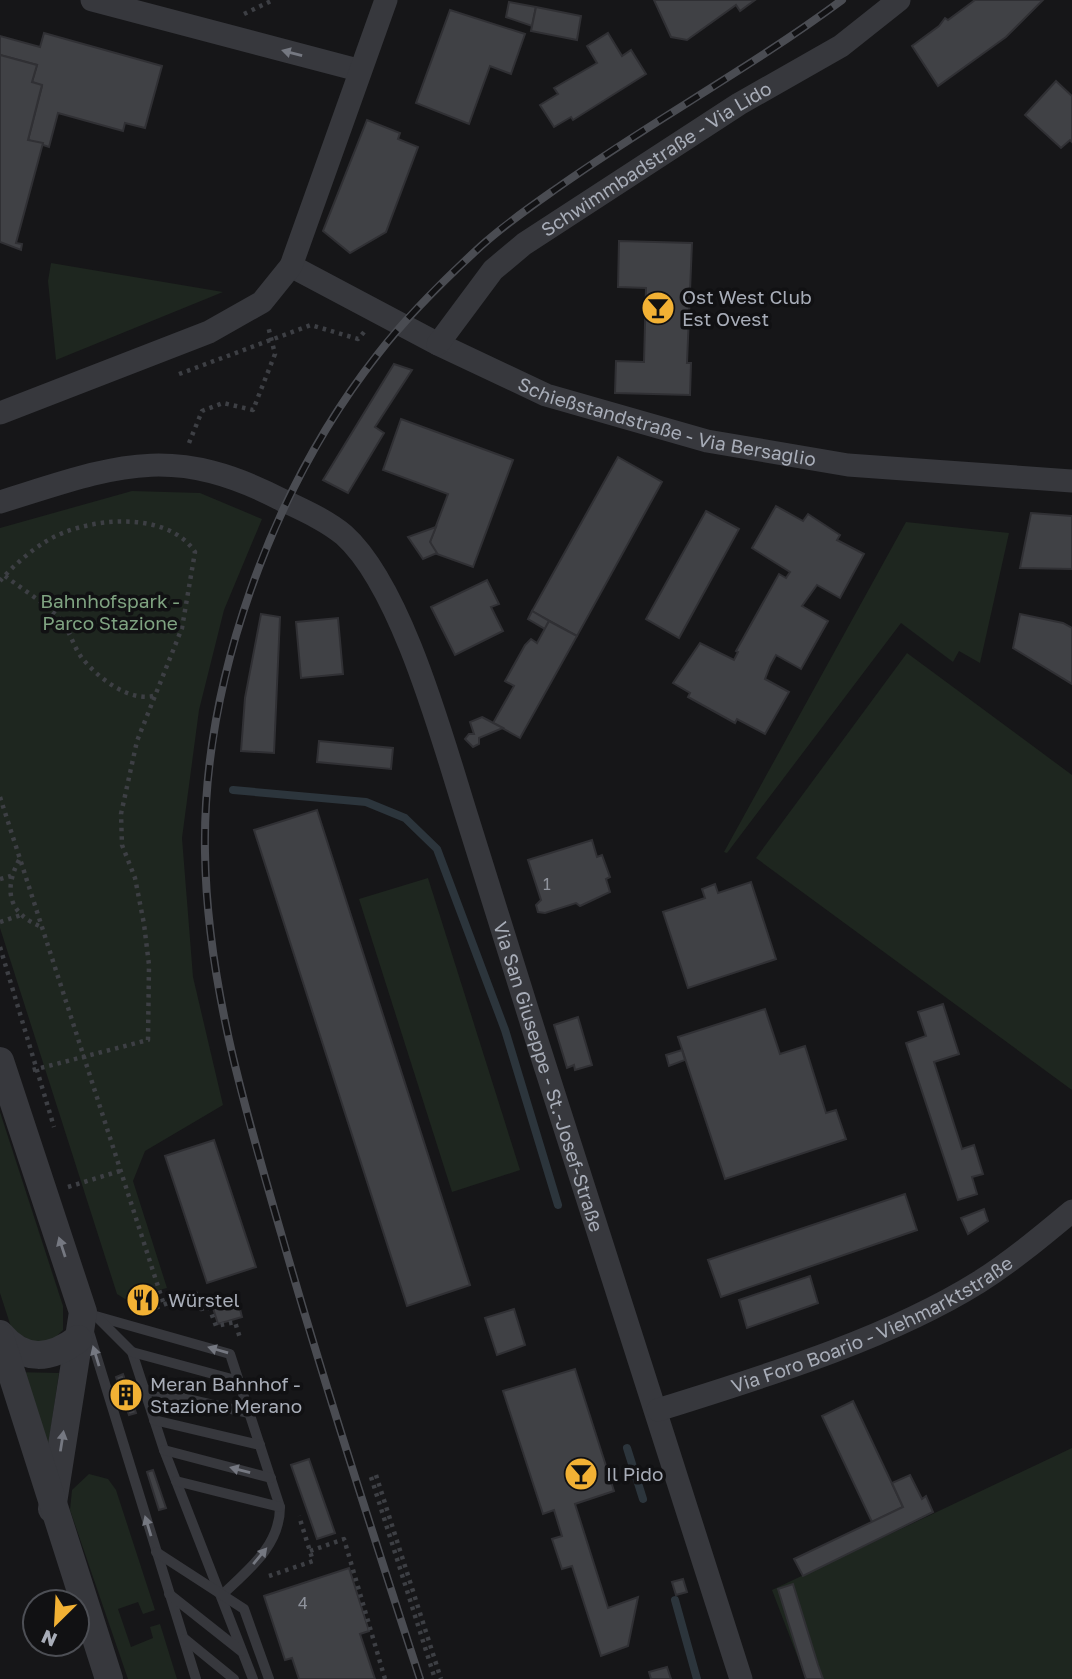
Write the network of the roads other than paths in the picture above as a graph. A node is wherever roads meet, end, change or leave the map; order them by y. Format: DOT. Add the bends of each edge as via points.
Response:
graph roads {
  1 [pos="92,0"];
  2 [pos="386,0"];
  3 [pos="899,0"];
  4 [pos="358,70"];
  5 [pos="291,266"];
  6 [pos="438,344"];
  7 [pos="0,413"];
  8 [pos="1072,481"];
  9 [pos="0,502"];
  10 [pos="3,1070"];
  11 [pos="1072,1211"];
  12 [pos="86,1322"];
  13 [pos="0,1336"];
  14 [pos="132,1352"];
  15 [pos="239,1381"];
  16 [pos="143,1389"];
  17 [pos="658,1410"];
  18 [pos="249,1413"];
  19 [pos="154,1420"];
  20 [pos="260,1445"];
  21 [pos="164,1450"];
  22 [pos="271,1478"];
  23 [pos="176,1481"];
  24 [pos="280,1507"];
  25 [pos="52,1509"];
  26 [pos="156,1552"];
  27 [pos="169,1594"];
  28 [pos="222,1595"];
  29 [pos="183,1638"];
  30 [pos="243,1653"];
  31 [pos="109,1679"];
  32 [pos="196,1679"];
  33 [pos="234,1679"];
  34 [pos="253,1679"];
  35 [pos="269,1679"];
  36 [pos="741,1679"];
  4 -- 1 [label="street, one-way"];
  2 -- 4 [label="street"];
  3 -- 6 [label="street, Schwimmbadstraße - Via Lido" via="841,46 739,104 524,244 494,270"];
  4 -- 5 [label="street"];
  5 -- 6 [label="street, Schießstandstraße - Via Bersaglio"];
  5 -- 7 [label="street" via="262,302 209,332"];
  6 -- 8 [label="street, Schießstandstraße - Via Bersaglio" via="546,396 707,441 848,465"];
  9 -- 17 [label="street, Via San Giuseppe - St.-Josef-Straße" via="123,466 186,465 234,479 300,509 345,536 370,567 394,611 432,706 611,1279"];
  12 -- 10 [label="street, one-way"];
  11 -- 17 [label="street, Via Foro Boario - Viehmarktstraße" via="977,1283 887,1330"];
  12 -- 13 [label="street" via="63,1350 37,1356 20,1353"];
  12 -- 14 [label="lane"];
  15 -- 12 [label="lane, one-way" via="230,1354"];
  25 -- 12 [label="street, one-way"];
  26 -- 12 [label="lane, one-way"];
  13 -- 25 [label="street"];
  14 -- 15 [label="lane"];
  14 -- 16 [label="lane"];
  15 -- 18 [label="lane"];
  16 -- 18 [label="lane"];
  16 -- 19 [label="lane"];
  17 -- 36 [label="street, Via San Giuseppe - St.-Josef-Straße"];
  18 -- 20 [label="lane"];
  19 -- 20 [label="lane"];
  19 -- 21 [label="lane"];
  20 -- 22 [label="lane"];
  22 -- 21 [label="lane, one-way"];
  21 -- 23 [label="lane"];
  22 -- 24 [label="lane"];
  23 -- 24 [label="lane"];
  23 -- 28 [label="lane"];
  28 -- 24 [label="lane, one-way" via="266,1550 276,1534"];
  25 -- 31 [label="street"];
  26 -- 27 [label="lane"];
  26 -- 28 [label="lane"];
  27 -- 29 [label="lane"];
  27 -- 30 [label="lane"];
  28 -- 30 [label="lane"];
  28 -- 35 [label="lane" via="244,1609"];
  29 -- 32 [label="lane"];
  29 -- 33 [label="lane"];
  30 -- 34 [label="lane"];
}
